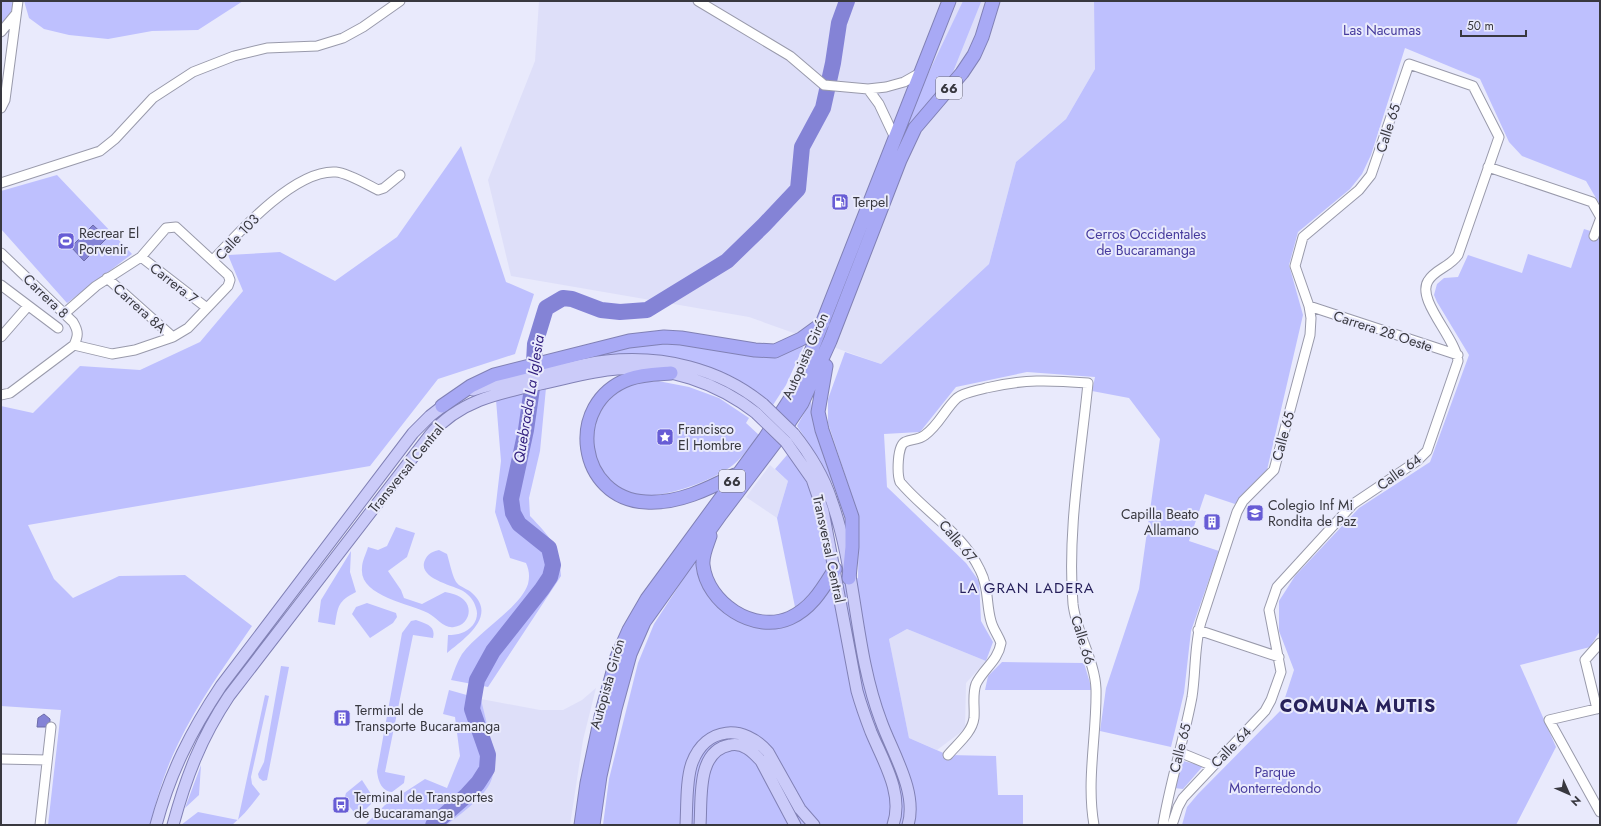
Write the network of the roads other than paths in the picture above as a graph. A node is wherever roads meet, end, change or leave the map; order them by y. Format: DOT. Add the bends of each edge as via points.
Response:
graph roads {
  1 [pos="18,1"];
  2 [pos="400,1"];
  3 [pos="698,1"];
  4 [pos="949,1"];
  5 [pos="956,1"];
  6 [pos="985,1"];
  7 [pos="993,1"];
  8 [pos="15,15"];
  9 [pos="1,32"];
  10 [pos="928,55"];
  11 [pos="920,72"];
  12 [pos="962,72"];
  13 [pos="868,89"];
  14 [pos="2,107"];
  15 [pos="895,138"];
  16 [pos="1488,167"];
  17 [pos="400,175"];
  18 [pos="1,183"];
  19 [pos="1600,216"];
  20 [pos="1600,220"];
  21 [pos="1594,236"];
  22 [pos="1,253"];
  23 [pos="141,257"];
  24 [pos="213,260"];
  25 [pos="107,278"];
  26 [pos="1,285"];
  27 [pos="28,306"];
  28 [pos="1309,306"];
  29 [pos="207,308"];
  30 [pos="65,313"];
  31 [pos="824,323"];
  32 [pos="58,328"];
  33 [pos="1,337"];
  34 [pos="174,338"];
  35 [pos="830,341"];
  36 [pos="74,345"];
  37 [pos="1458,355"];
  38 [pos="547,373"];
  39 [pos="671,373"];
  40 [pos="516,379"];
  41 [pos="3,395"];
  42 [pos="442,406"];
  43 [pos="902,444"];
  44 [pos="739,473"];
  45 [pos="721,514"];
  46 [pos="835,569"];
  47 [pos="849,578"];
  48 [pos="1198,630"];
  49 [pos="1600,643"];
  50 [pos="1279,657"];
  51 [pos="1598,709"];
  52 [pos="51,727"];
  53 [pos="1179,752"];
  54 [pos="948,755"];
  55 [pos="1,760"];
  56 [pos="47,760"];
  57 [pos="1212,766"];
  58 [pos="1168,795"];
  59 [pos="1183,798"];
  60 [pos="1600,812"];
  61 [pos="40,825"];
  62 [pos="156,825"];
  63 [pos="173,825"];
  64 [pos="581,825"];
  65 [pos="593,825"];
  66 [pos="686,825"];
  67 [pos="700,825"];
  68 [pos="795,825"];
  69 [pos="814,825"];
  70 [pos="893,825"];
  71 [pos="908,825"];
  72 [pos="1094,825"];
  73 [pos="1163,825"];
  74 [pos="1172,825"];
  1 -- 8 [label="street"];
  2 -- 18 [label="street" via="364,27 343,38 317,46 267,48 234,56 193,72 153,98 115,139 100,151"];
  3 -- 13 [label="street" via="790,56 824,85"];
  4 -- 10 [label="highway, Autopista Girón / 66"];
  5 -- 10 [label="highway" via="937,44"];
  6 -- 12 [label="highway" via="978,26 963,61"];
  7 -- 12 [label="highway, Autopista Girón / 66" via="982,38"];
  8 -- 9 [label="street"];
  8 -- 14 [label="street" via="6,95"];
  10 -- 11 [label="highway, Autopista Girón / 66"];
  11 -- 13 [label="street" via="898,84"];
  11 -- 15 [label="highway, Autopista Girón / 66"];
  12 -- 35 [label="highway, Autopista Girón / 66" via="915,128 900,160"];
  13 -- 15 [label="street" via="879,104"];
  15 -- 31 [label="highway, Autopista Girón / 66"];
  16 -- 19 [label="street" via="1592,202"];
  16 -- 28 [label="street, Calle 65" via="1499,137 1473,86 1409,64 1371,174 1359,190 1303,237 1295,266"];
  16 -- 37 [label="street" via="1458,255 1451,264 1432,276 1426,285 1426,297"];
  17 -- 24 [label="street, Calle 103" via="378,190 338,172 320,173 302,181 250,219"];
  20 -- 21 [label="street"];
  22 -- 30 [label="street, Carrera 8"];
  23 -- 24 [label="street" via="166,228 172,227"];
  23 -- 25 [label="street" via="129,267"];
  23 -- 29 [label="street, Carrera 7"];
  24 -- 29 [label="street, Calle 103" via="230,280 228,286"];
  25 -- 30 [label="street"];
  25 -- 34 [label="street, Carrera 8A"];
  26 -- 27 [label="street"];
  27 -- 32 [label="street"];
  27 -- 33 [label="street"];
  28 -- 37 [label="street, Carrera 28 Oeste"];
  28 -- 48 [label="street, Calle 65" via="1310,335 1274,470 1243,501 1237,512"];
  29 -- 34 [label="street, Calle 103" via="188,328"];
  30 -- 36 [label="street, Carrera 8" via="78,330"];
  31 -- 38 [label="highway" via="801,339 775,350 755,350 664,337 629,341"];
  31 -- 44 [label="highway, Autopista Girón / 66" via="791,400"];
  34 -- 36 [label="street, Calle 103" via="112,354"];
  35 -- 45 [label="highway, Autopista Girón / 66" via="797,412"];
  35 -- 47 [label="highway" via="818,412 852,517"];
  36 -- 41 [label="street"];
  37 -- 50 [label="street, Calle 64" via="1457,367 1424,455 1353,504 1277,587 1269,610"];
  38 -- 39 [label="main road, Transversal Central" via="617,369"];
  38 -- 40 [label="highway"];
  38 -- 40 [label="main road, Transversal Central"];
  38 -- 47 [label="main road, Transversal Central, bridge" via="605,361 634,359 663,361 709,373 737,386 763,404 794,434 812,458 826,484 840,529"];
  39 -- 44 [label="highway" via="628,379 610,390 598,403 588,421 586,441 588,454 599,476 623,497 646,502 678,499"];
  39 -- 46 [label="main road, Transversal Central, bridge" via="720,390 756,413 786,442 806,468 817,493 827,525"];
  40 -- 42 [label="highway" via="482,380"];
  40 -- 63 [label="main road, Transversal Central" via="446,419 425,441 287,618 225,701 204,735 192,762"];
  42 -- 62 [label="main road, Transversal Central" via="413,433 217,691 180,755 166,788"];
  43 -- 54 [label="street, Calle 67" via="899,448 900,482 952,531 977,563 986,585 991,624 1001,643 998,655 974,690 972,724 969,731"];
  43 -- 72 [label="street, Calle 66" via="926,434 938,424 957,398 969,392 1007,383 1035,380 1088,383 1072,539 1072,571 1074,610 1096,686 1091,795"];
  44 -- 64 [label="highway, Autopista Girón / 66" via="647,599 622,644 596,739"];
  45 -- 46 [label="highway" via="705,550 703,564 708,583 714,593 739,614 768,622 790,618 814,599"];
  45 -- 65 [label="highway, Autopista Girón / 66" via="652,609 630,654 614,709"];
  46 -- 70 [label="main road, Transversal Central" via="857,692 896,795 896,816"];
  47 -- 71 [label="main road, Transversal Central" via="864,665 873,700 909,794 911,816"];
  48 -- 50 [label="street"];
  48 -- 53 [label="street, Calle 65" via="1192,696"];
  49 -- 51 [label="street" via="1585,660"];
  50 -- 57 [label="street, Calle 64" via="1281,672 1268,706"];
  51 -- 60 [label="street" via="1549,720"];
  52 -- 56 [label="street"];
  53 -- 57 [label="street"];
  53 -- 58 [label="street, Calle 65"];
  55 -- 56 [label="street"];
  56 -- 61 [label="street"];
  57 -- 59 [label="street, Calle 64"];
  58 -- 59 [label="street" via="1175,794"];
  58 -- 73 [label="street, Calle 65"];
  59 -- 74 [label="street"];
  66 -- 69 [label="main road" via="690,770 695,756 710,740 733,732 756,739 768,752 800,809"];
  67 -- 68 [label="main road" via="705,766 715,751 731,745 746,748 758,757"];
}
